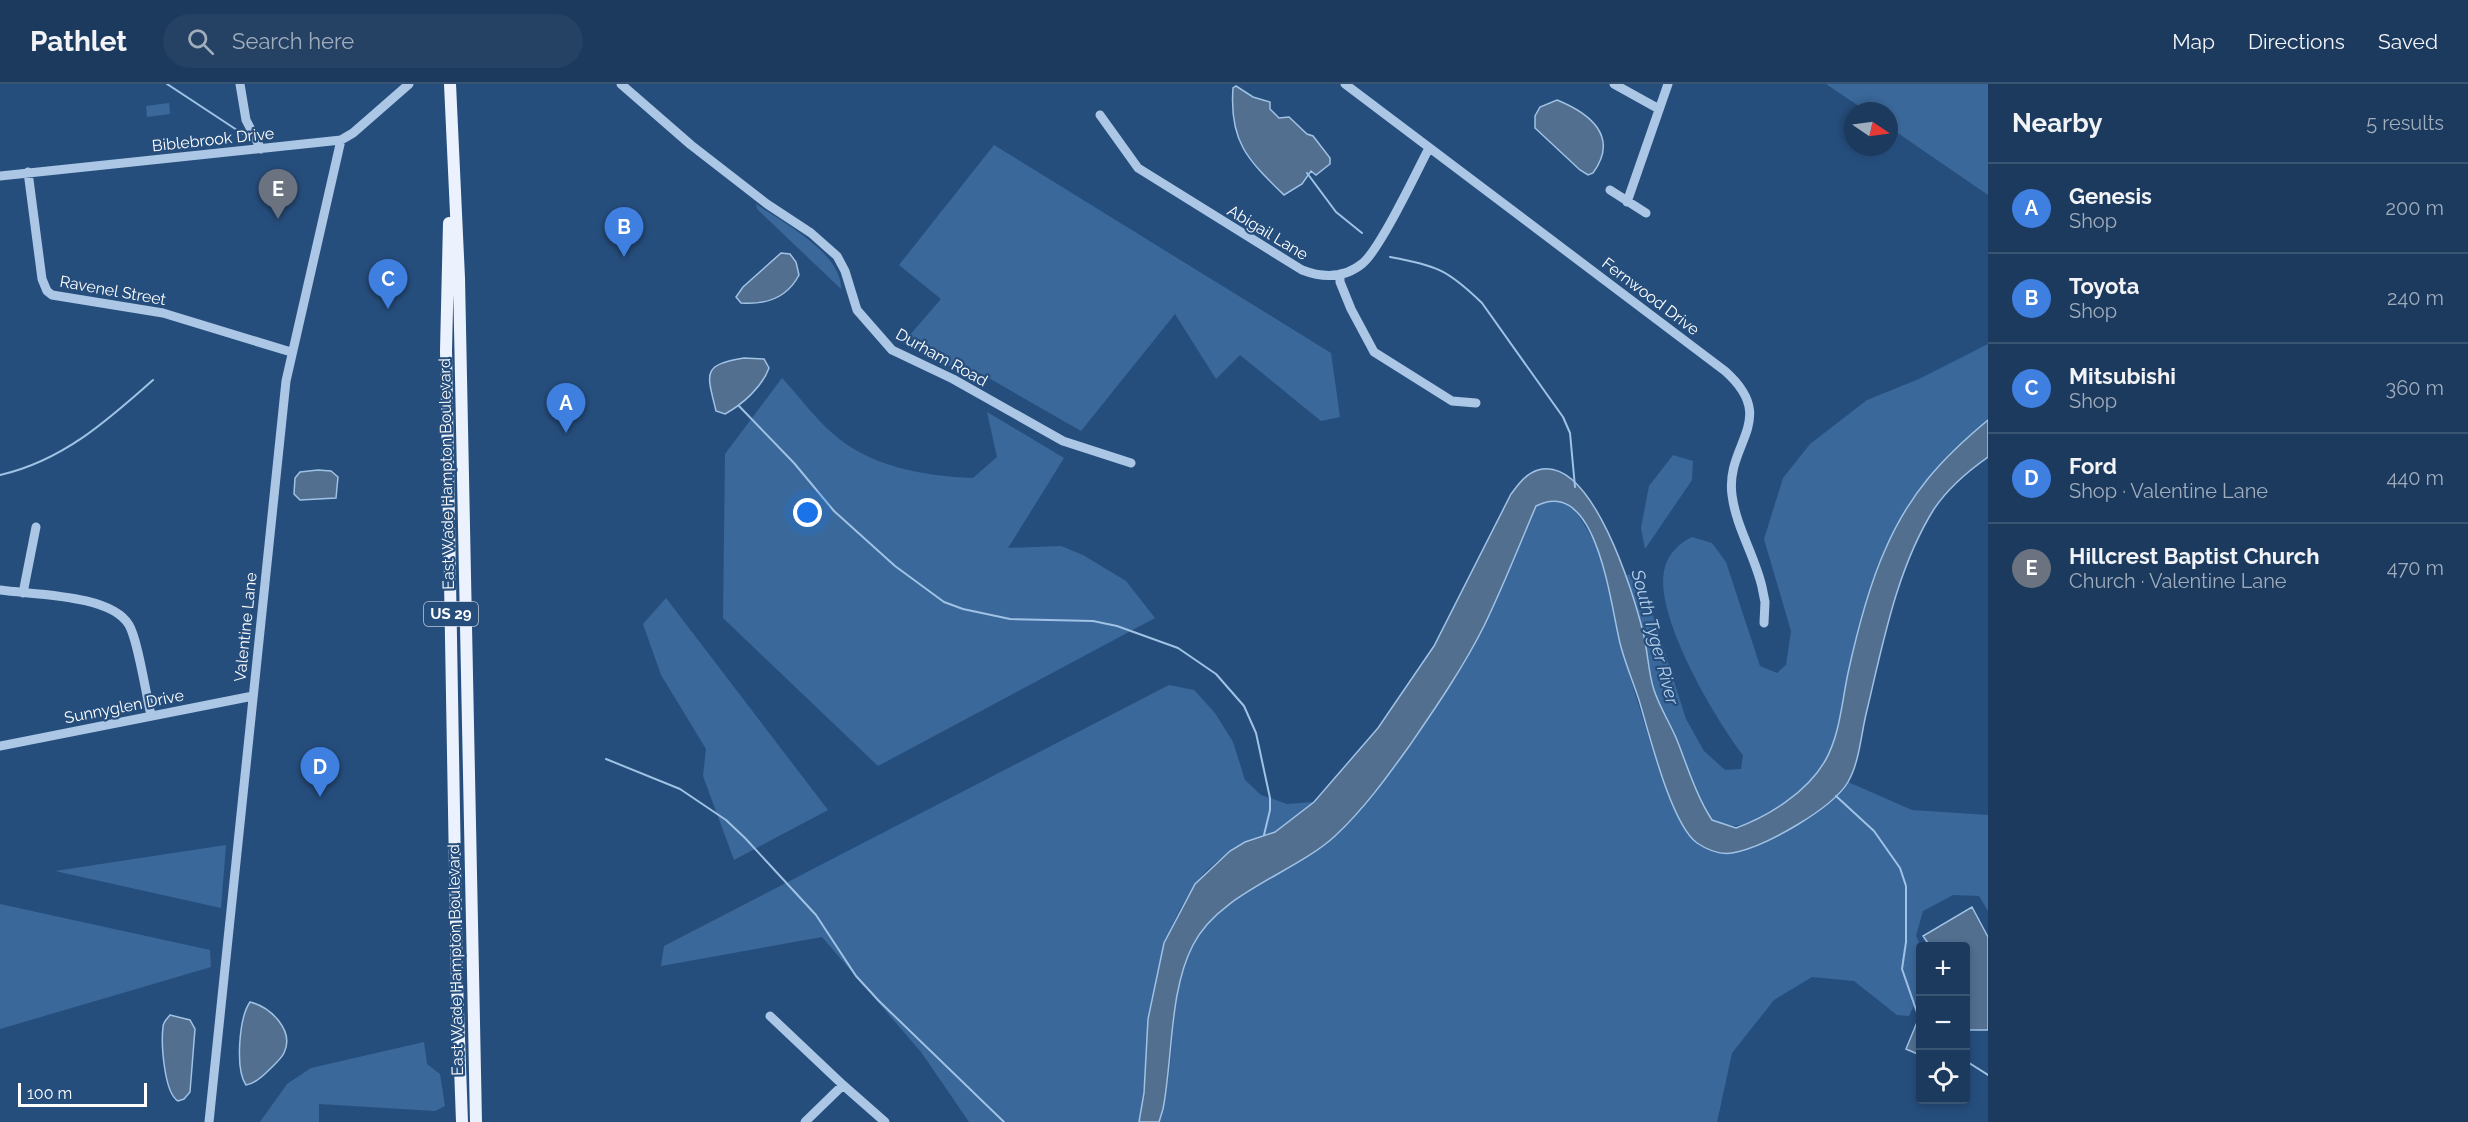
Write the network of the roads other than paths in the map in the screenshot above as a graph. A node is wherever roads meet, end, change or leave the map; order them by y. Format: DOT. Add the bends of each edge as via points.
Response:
graph roads {
  1 [pos="240,84"];
  2 [pos="409,84"];
  3 [pos="450,84"];
  4 [pos="621,84"];
  5 [pos="1345,84"];
  6 [pos="1614,84"];
  7 [pos="1668,84"];
  8 [pos="1659,109"];
  9 [pos="450,114"];
  10 [pos="1100,115"];
  11 [pos="341,140"];
  12 [pos="261,149"];
  13 [pos="1428,150"];
  14 [pos="28,172"];
  15 [pos="0,176"];
  16 [pos="1610,190"];
  17 [pos="1627,202"];
  18 [pos="1646,213"];
  19 [pos="1340,274"];
  20 [pos="291,351"];
  21 [pos="446,351"];
  22 [pos="460,352"];
  23 [pos="1476,403"];
  24 [pos="462,453"];
  25 [pos="448,454"];
  26 [pos="1131,463"];
  27 [pos="36,527"];
  28 [pos="0,590"];
  29 [pos="23,593"];
  30 [pos="451,602"];
  31 [pos="465,602"];
  32 [pos="1764,623"];
  33 [pos="253,696"];
  34 [pos="151,715"];
  35 [pos="0,746"];
  36 [pos="770,1016"];
  37 [pos="843,1085"];
  38 [pos="209,1122"];
  39 [pos="462,1122"];
  40 [pos="476,1122"];
  41 [pos="805,1122"];
  42 [pos="885,1122"];
  1 -- 12 [label="street" via="246,120"];
  2 -- 11 [label="street, Biblebrook Drive"];
  3 -- 9 [label="main road, East Wade Hampton Boulevard / US 29"];
  4 -- 26 [label="street, Durham Road" via="716,165 837,256 857,309 892,350 952,379 1047,434"];
  5 -- 13 [label="street, Fernwood Drive"];
  6 -- 8 [label="street"];
  7 -- 8 [label="street"];
  8 -- 17 [label="street"];
  9 -- 21 [label="main road, East Wade Hampton Boulevard / US 29"];
  9 -- 22 [label="main road, East Wade Hampton Boulevard / US 29"];
  10 -- 19 [label="street, Abigail Lane" via="1138,168 1156,180 1302,270 1317,276"];
  11 -- 12 [label="street, Biblebrook Drive"];
  11 -- 20 [label="street, Valentine Lane"];
  12 -- 14 [label="street, Biblebrook Drive"];
  13 -- 19 [label="street" via="1364,262"];
  13 -- 32 [label="street, Fernwood Drive" via="1725,371 1742,389 1751,411 1732,493 1762,588"];
  14 -- 15 [label="street, Biblebrook Drive"];
  14 -- 20 [label="street, Ravenel Street" via="42,279 52,296 163,313"];
  16 -- 17 [label="street"];
  17 -- 18 [label="street"];
  19 -- 23 [label="street" via="1351,309 1374,352 1452,401"];
  20 -- 33 [label="street, Valentine Lane"];
  21 -- 22 [label="main road"];
  21 -- 25 [label="main road, East Wade Hampton Boulevard / US 29"];
  22 -- 24 [label="main road, East Wade Hampton Boulevard / US 29"];
  24 -- 25 [label="main road"];
  24 -- 31 [label="main road, East Wade Hampton Boulevard / US 29"];
  25 -- 30 [label="main road, East Wade Hampton Boulevard / US 29"];
  27 -- 29 [label="street"];
  28 -- 29 [label="street"];
  29 -- 34 [label="street" via="100,604 120,613 131,628"];
  30 -- 31 [label="main road"];
  30 -- 39 [label="main road, East Wade Hampton Boulevard / US 29"];
  31 -- 40 [label="main road, East Wade Hampton Boulevard / US 29"];
  33 -- 34 [label="street, Sunnyglen Drive"];
  33 -- 38 [label="street, Valentine Lane"];
  34 -- 35 [label="street, Sunnyglen Drive"];
  36 -- 37 [label="street"];
  37 -- 41 [label="street"];
  37 -- 42 [label="street"];
}
